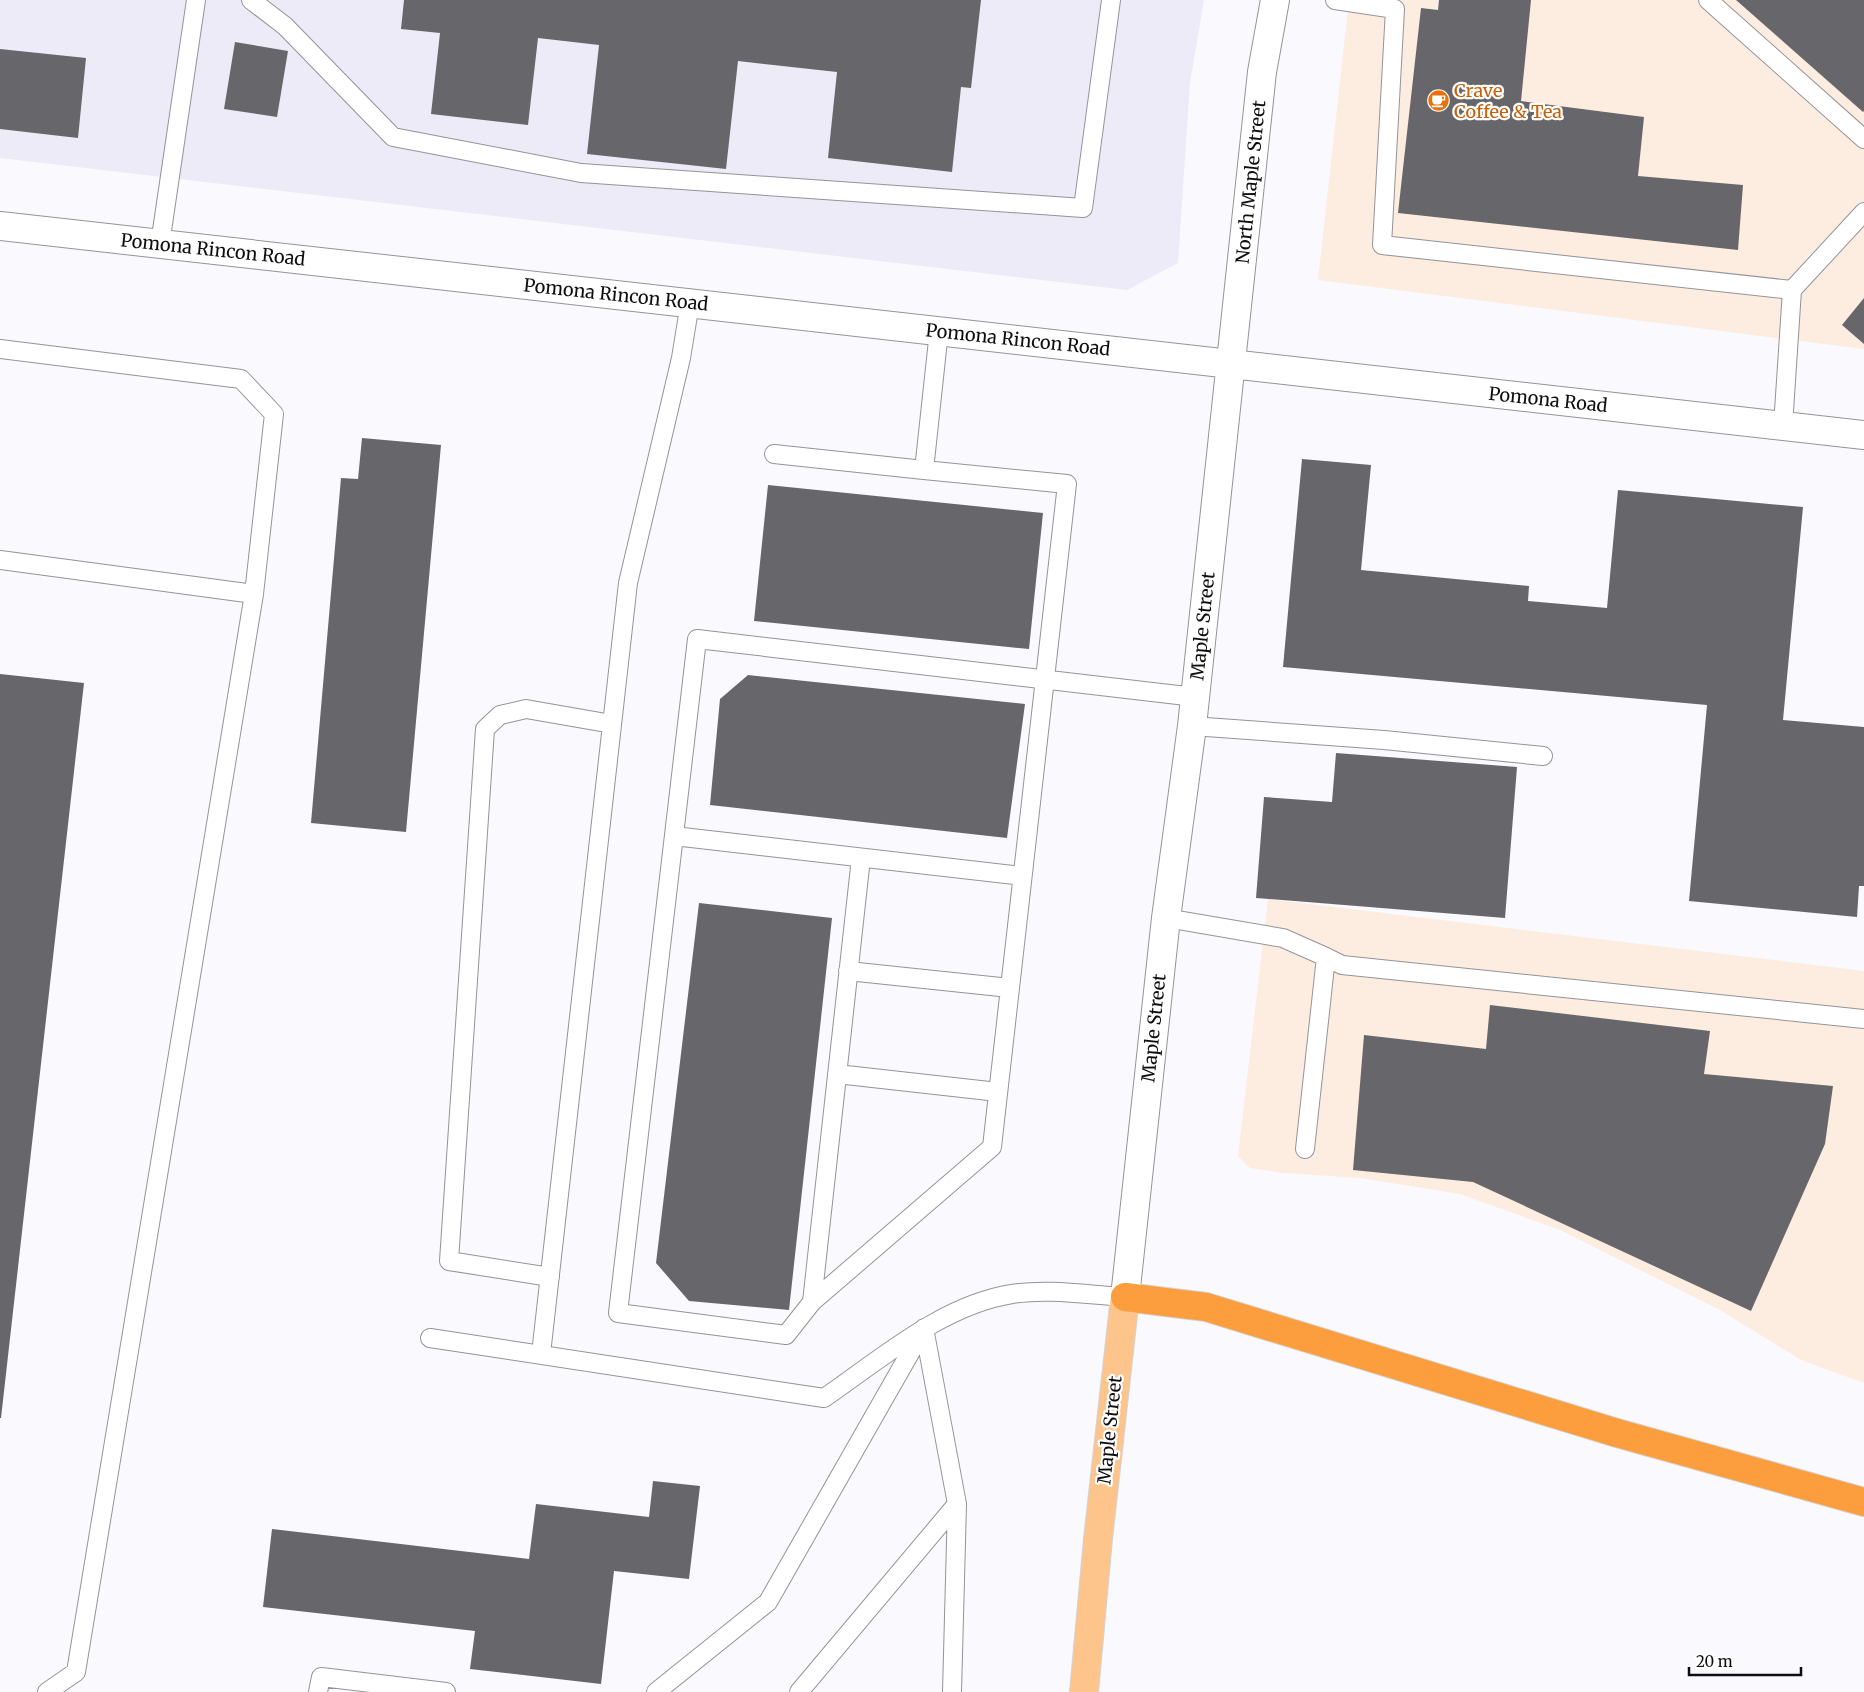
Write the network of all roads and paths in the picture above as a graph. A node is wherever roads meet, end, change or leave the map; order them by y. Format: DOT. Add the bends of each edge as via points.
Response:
graph roads {
  1 [pos="196,0"];
  2 [pos="252,0"];
  3 [pos="1111,0"];
  4 [pos="1275,0"];
  5 [pos="1335,0"];
  6 [pos="1708,0"];
  7 [pos="1396,4"];
  8 [pos="1864,139"];
  9 [pos="1864,212"];
  10 [pos="0,226"];
  11 [pos="160,244"];
  12 [pos="1792,290"];
  13 [pos="690,303"];
  14 [pos="939,332"];
  15 [pos="0,349"];
  16 [pos="1232,364"];
  17 [pos="1784,426"];
  18 [pos="1864,436"];
  19 [pos="774,454"];
  20 [pos="924,470"];
  21 [pos="0,560"];
  22 [pos="254,594"];
  23 [pos="1045,680"];
  24 [pos="1195,697"];
  25 [pos="612,724"];
  26 [pos="1192,726"];
  27 [pos="1544,756"];
  28 [pos="674,836"];
  29 [pos="861,858"];
  30 [pos="1022,876"];
  31 [pos="1166,918"];
  32 [pos="1326,957"];
  33 [pos="848,971"];
  34 [pos="1010,988"];
  35 [pos="1864,1019"];
  36 [pos="837,1074"];
  37 [pos="998,1092"];
  38 [pos="1305,1148"];
  39 [pos="550,1277"];
  40 [pos="1125,1297"];
  41 [pos="812,1302"];
  42 [pos="924,1328"];
  43 [pos="430,1338"];
  44 [pos="541,1354"];
  45 [pos="1864,1502"];
  46 [pos="957,1504"];
  47 [pos="47,1692"];
  48 [pos="318,1692"];
  49 [pos="446,1692"];
  50 [pos="656,1692"];
  51 [pos="799,1692"];
  52 [pos="952,1692"];
  53 [pos="1084,1692"];
  1 -- 11 [label="lane"];
  2 -- 3 [label="lane" via="285,26 393,137 581,173 1083,208"];
  4 -- 16 [label="main road, North Maple Street" via="1262,72"];
  5 -- 7 [label="lane"];
  6 -- 8 [label="lane"];
  7 -- 12 [label="lane" via="1382,245"];
  9 -- 12 [label="lane"];
  10 -- 11 [label="main road, Pomona Rincon Road"];
  11 -- 13 [label="main road, Pomona Rincon Road"];
  12 -- 17 [label="lane"];
  13 -- 14 [label="main road, Pomona Rincon Road"];
  13 -- 25 [label="lane" via="681,358 628,583"];
  14 -- 16 [label="main road, Pomona Rincon Road"];
  14 -- 20 [label="lane"];
  15 -- 22 [label="lane" via="241,379 274,414"];
  16 -- 17 [label="main road, Pomona Road"];
  16 -- 24 [label="main road, Maple Street"];
  17 -- 18 [label="main road, Pomona Road"];
  19 -- 20 [label="lane"];
  20 -- 23 [label="lane" via="1067,484"];
  21 -- 22 [label="lane"];
  22 -- 47 [label="lane" via="76,1672"];
  23 -- 24 [label="lane"];
  23 -- 28 [label="lane" via="697,639"];
  23 -- 30 [label="lane"];
  24 -- 26 [label="main road, Maple Street"];
  25 -- 39 [label="lane"];
  25 -- 39 [label="lane" via="526,709 500,715 485,729 449,1261"];
  26 -- 27 [label="lane"];
  26 -- 31 [label="main road, Maple Street"];
  28 -- 29 [label="lane"];
  28 -- 41 [label="lane" via="618,1313 786,1335"];
  29 -- 30 [label="lane"];
  29 -- 33 [label="lane"];
  30 -- 34 [label="lane"];
  31 -- 32 [label="lane" via="1283,938"];
  31 -- 40 [label="main road, Maple Street"];
  32 -- 35 [label="lane" via="1342,965"];
  32 -- 38 [label="lane"];
  33 -- 34 [label="lane"];
  33 -- 36 [label="lane"];
  34 -- 37 [label="lane"];
  36 -- 37 [label="lane"];
  36 -- 41 [label="lane"];
  37 -- 41 [label="lane" via="992,1147"];
  39 -- 44 [label="lane"];
  40 -- 42 [label="lane" via="1044,1292 1012,1294 981,1301"];
  40 -- 45 [label="highway" via="1206,1307 1617,1433"];
  40 -- 53 [label="main road, Maple Street"];
  42 -- 44 [label="lane" via="824,1398"];
  42 -- 46 [label="lane"];
  42 -- 50 [label="lane" via="768,1602"];
  43 -- 44 [label="lane"];
  46 -- 51 [label="lane"];
  46 -- 52 [label="lane"];
  48 -- 49 [label="lane" via="320,1677"];
}
